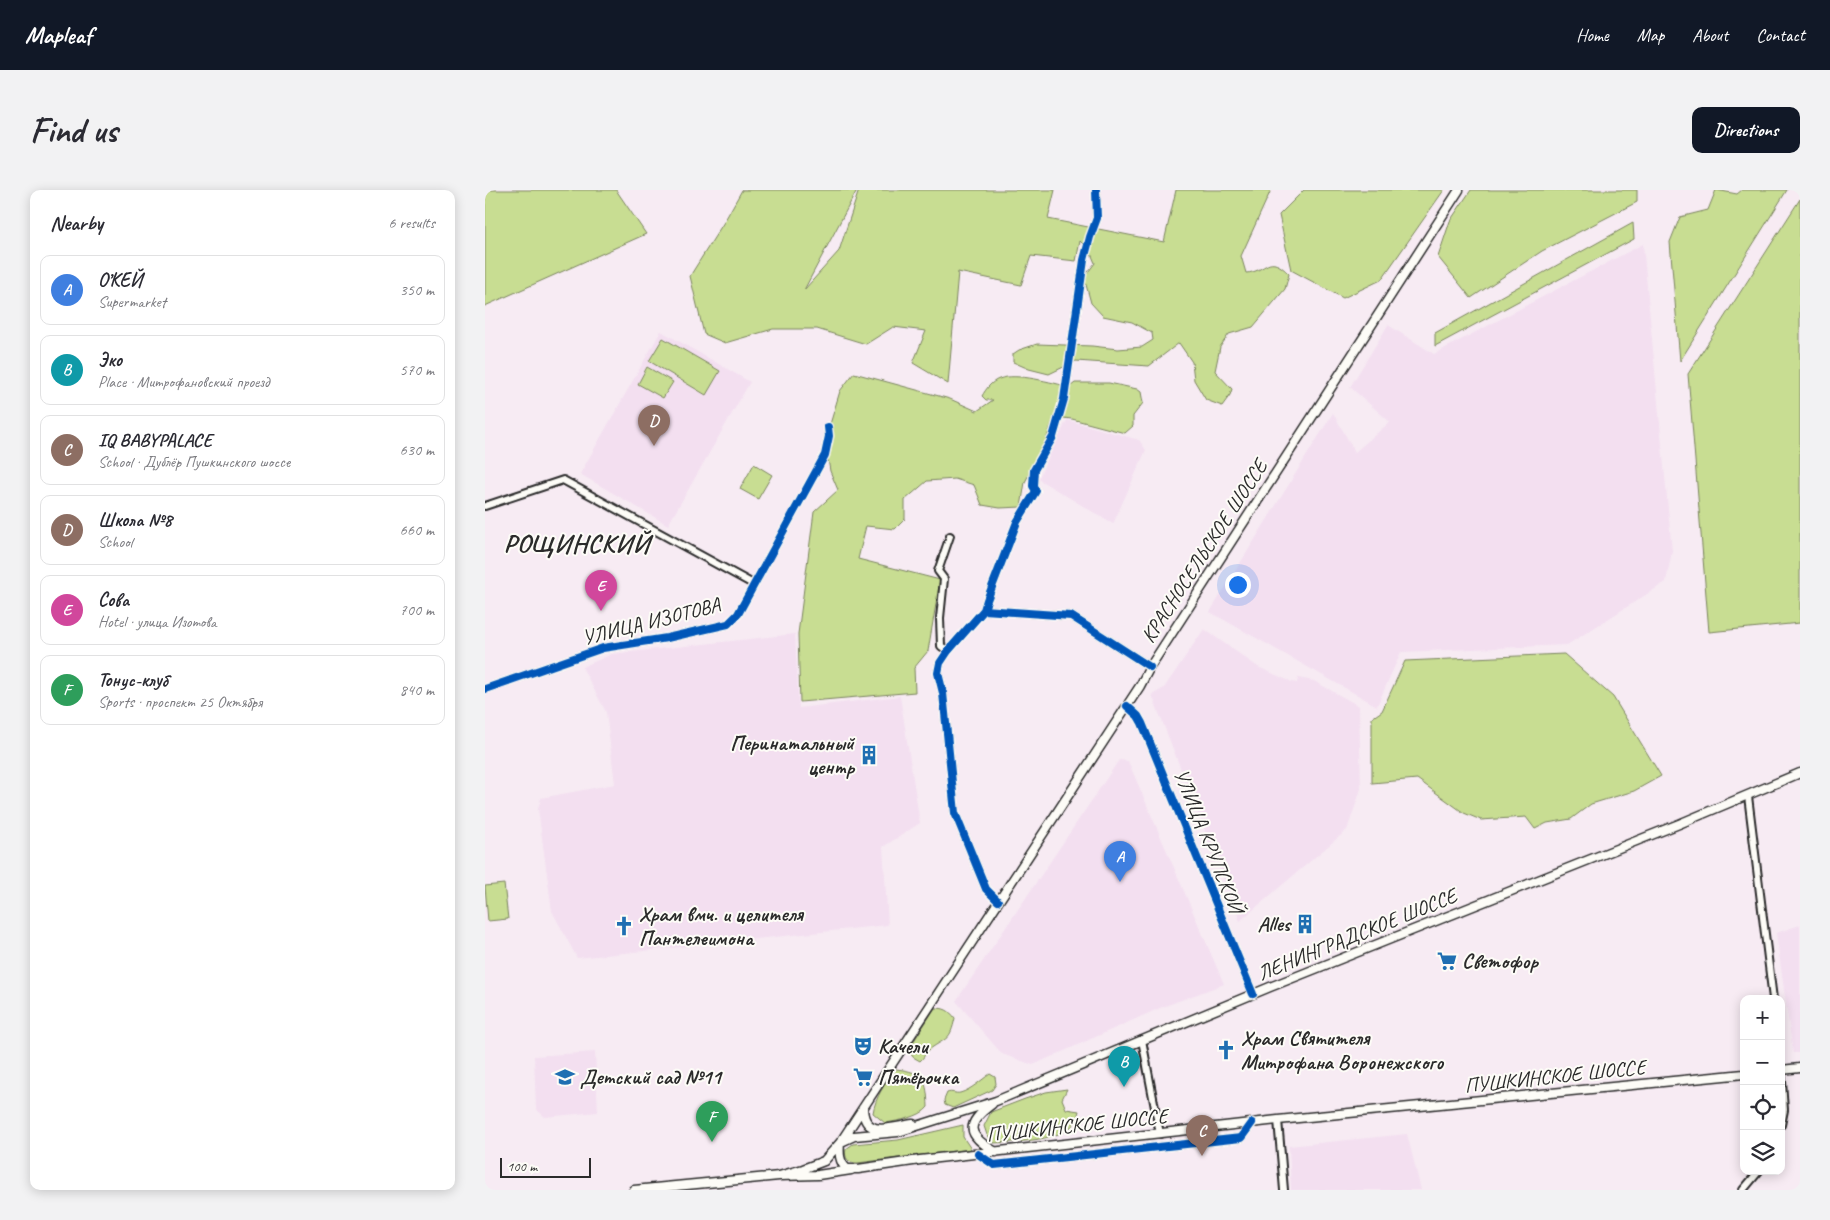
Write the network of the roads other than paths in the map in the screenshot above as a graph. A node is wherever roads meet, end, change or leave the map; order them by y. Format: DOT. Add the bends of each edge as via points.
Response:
graph roads {
  1 [pos="1096,190"];
  2 [pos="1459,190"];
  3 [pos="828,426"];
  4 [pos="485,506"];
  5 [pos="950,536"];
  6 [pos="753,584"];
  7 [pos="984,610"];
  8 [pos="948,651"];
  9 [pos="1150,666"];
  10 [pos="485,688"];
  11 [pos="1127,706"];
  12 [pos="1800,773"];
  13 [pos="1747,796"];
  14 [pos="998,901"];
  15 [pos="1253,994"];
  16 [pos="1772,995"];
  17 [pos="1142,1040"];
  18 [pos="1800,1068"];
  19 [pos="1785,1069"];
  20 [pos="1740,1074"];
  21 [pos="996,1100"];
  22 [pos="863,1108"];
  23 [pos="937,1120"];
  24 [pos="1278,1120"];
  25 [pos="1252,1123"];
  26 [pos="1160,1134"];
  27 [pos="839,1143"];
  28 [pos="996,1152"];
  29 [pos="978,1154"];
  30 [pos="861,1169"];
  31 [pos="1756,1175"];
  32 [pos="779,1176"];
  33 [pos="633,1190"];
  34 [pos="1284,1190"];
  35 [pos="1743,1190"];
  1 -- 7 [label="street" via="1097,218 1085,260 1064,399 1053,437 1033,470 1036,491 1017,522"];
  2 -- 9 [label="main road, КРАСНОСЕЛЬСКОЕ ШОССЕ"];
  3 -- 6 [label="street, УЛИЦА ИЗОТОВА" via="825,455"];
  4 -- 6 [label="street, УЛИЦА ИЗОТОВА" via="563,480"];
  5 -- 8 [label="street" via="938,571 944,580 941,646"];
  6 -- 10 [label="street, УЛИЦА ИЗОТОВА" via="738,614 728,624 608,647"];
  7 -- 8 [label="street"];
  7 -- 9 [label="street" via="1071,616"];
  8 -- 14 [label="street" via="938,673 943,693 955,813 986,889"];
  9 -- 11 [label="main road, КРАСНОСЕЛЬСКОЕ ШОССЕ"];
  11 -- 14 [label="main road, КРАСНОСЕЛЬСКОЕ ШОССЕ"];
  11 -- 15 [label="street, УЛИЦА КРУПСКОЙ" via="1138,716"];
  12 -- 13 [label="main road, ЛЕНИНГРАДСКОЕ ШОССЕ"];
  13 -- 15 [label="main road, ЛЕНИНГРАДСКОЕ ШОССЕ"];
  13 -- 16 [label="street"];
  14 -- 22 [label="main road, КРАСНОСЕЛЬСКОЕ ШОССЕ"];
  15 -- 17 [label="main road, ЛЕНИНГРАДСКОЕ ШОССЕ"];
  17 -- 21 [label="main road, ЛЕНИНГРАДСКОЕ ШОССЕ"];
  17 -- 26 [label="street"];
  18 -- 19 [label="main road"];
  20 -- 24 [label="main road, ПУШКИНСКОЕ ШОССЕ"];
  21 -- 23 [label="main road, ЛЕНИНГРАДСКОЕ ШОССЕ"];
  21 -- 28 [label="main road" via="975,1119 973,1127 978,1140"];
  22 -- 23 [label="main road" via="863,1116 871,1128"];
  22 -- 27 [label="main road, КРАСНОСЕЛЬСКОЕ ШОССЕ"];
  23 -- 27 [label="main road, ЛЕНИНГРАДСКОЕ ШОССЕ" via="899,1132 854,1136"];
  24 -- 25 [label="main road, ПУШКИНСКОЕ ШОССЕ"];
  24 -- 34 [label="street"];
  25 -- 26 [label="main road, ПУШКИНСКОЕ ШОССЕ"];
  25 -- 29 [label="street" via="1241,1138 995,1165"];
  26 -- 28 [label="main road, ПУШКИНСКОЕ ШОССЕ"];
  27 -- 30 [label="main road" via="843,1165 847,1169"];
  27 -- 32 [label="main road, КРАСНОСЕЛЬСКОЕ ШОССЕ" via="824,1161"];
  28 -- 29 [label="main road, ПУШКИНСКОЕ ШОССЕ"];
  29 -- 30 [label="main road, ПУШКИНСКОЕ ШОССЕ"];
  30 -- 32 [label="main road, ПУШКИНСКОЕ ШОССЕ"];
  31 -- 35 [label="street"];
  32 -- 33 [label="main road"];
}
